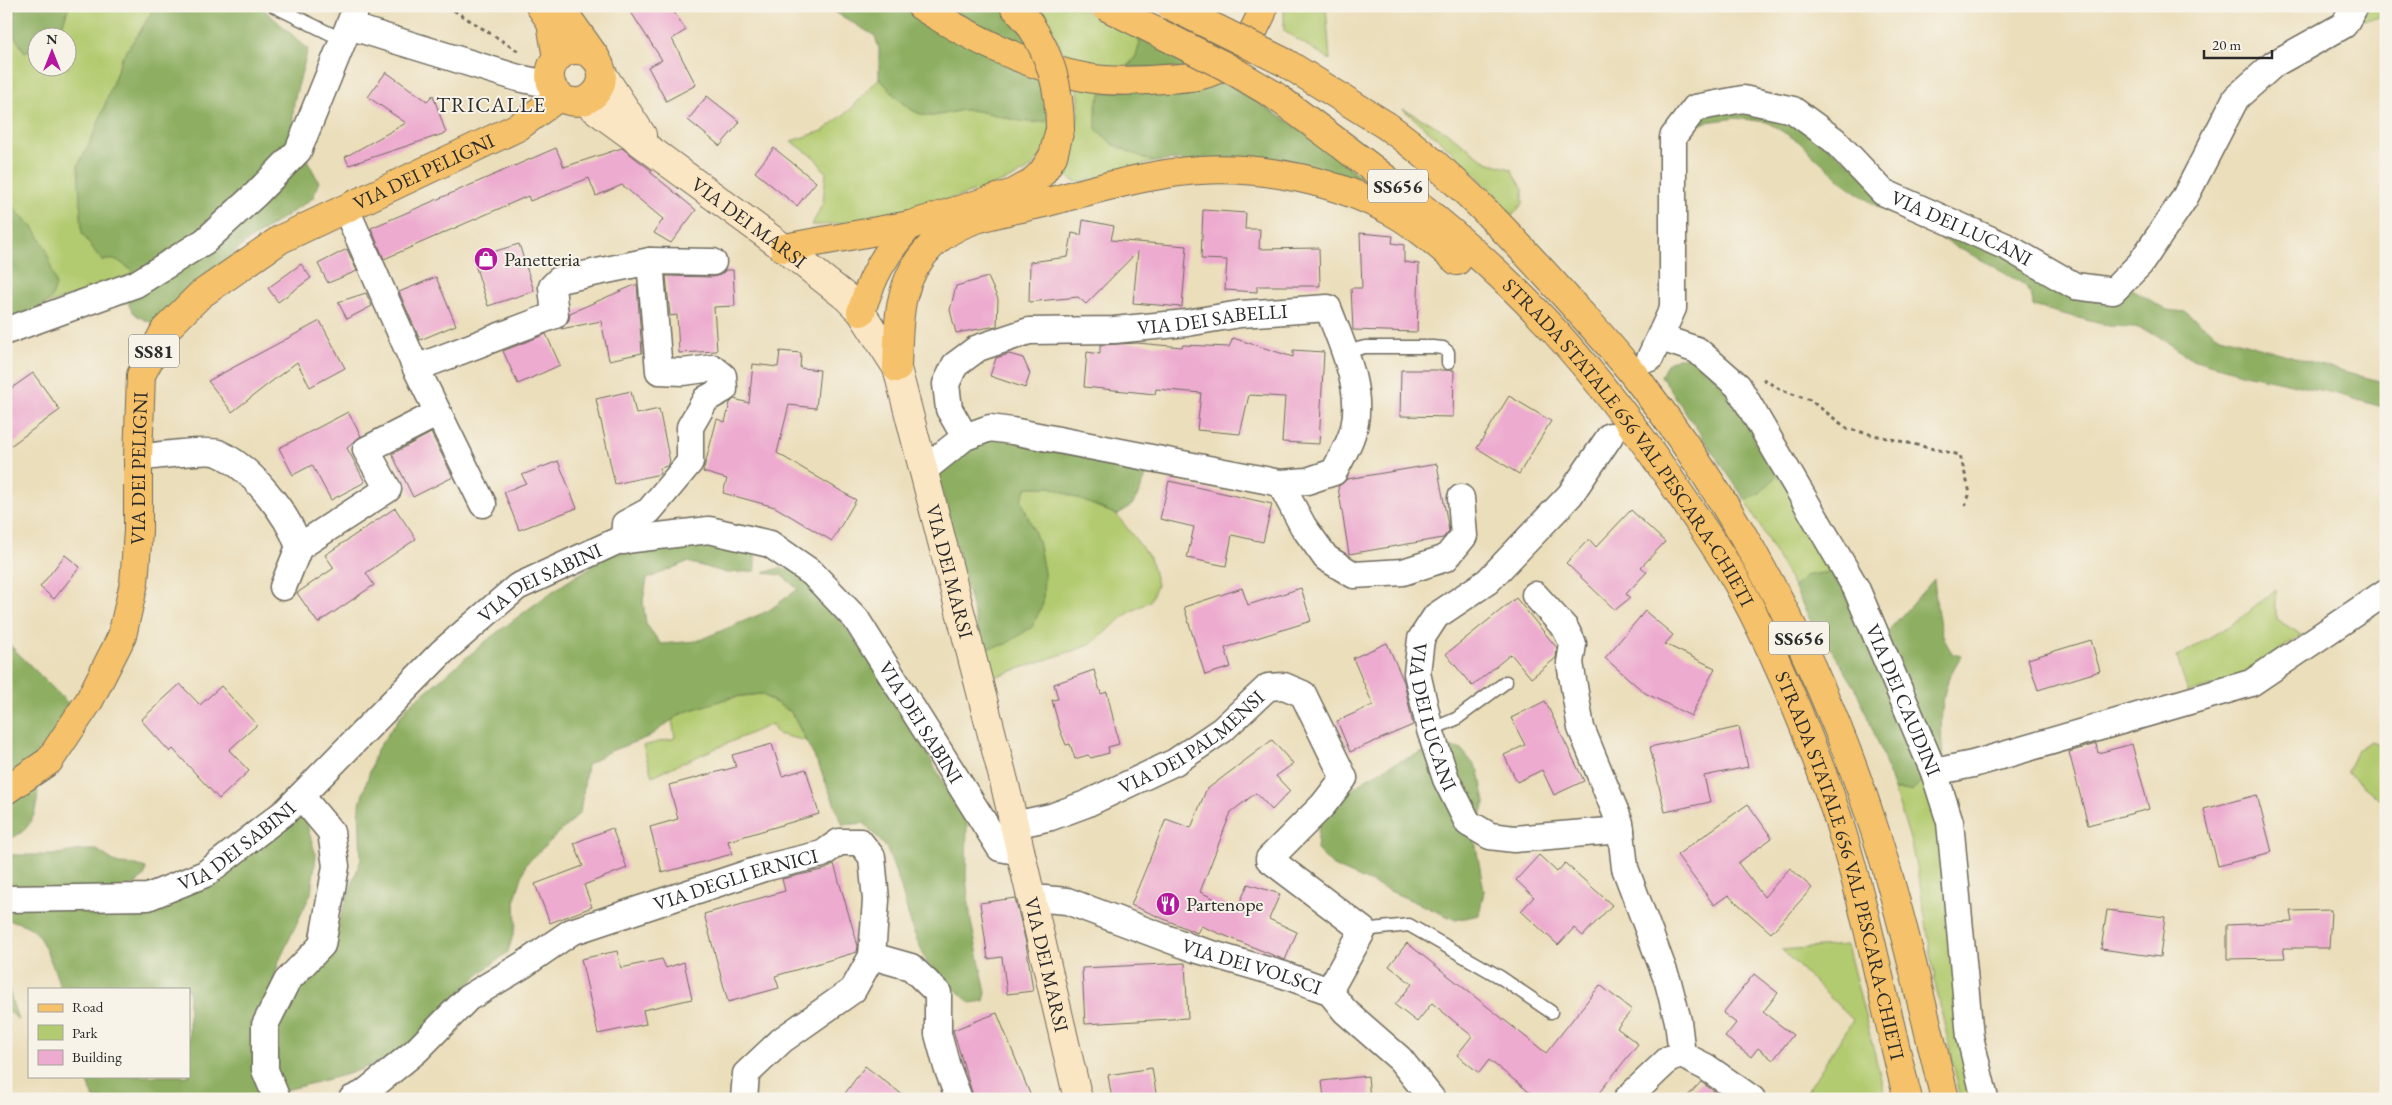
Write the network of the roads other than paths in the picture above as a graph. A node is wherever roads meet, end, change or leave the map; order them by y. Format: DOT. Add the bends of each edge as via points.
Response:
graph roads {
  1 [pos="274,6"];
  2 [pos="540,6"];
  3 [pos="556,6"];
  4 [pos="921,6"];
  5 [pos="1105,6"];
  6 [pos="1171,6"];
  7 [pos="1206,6"];
  8 [pos="1263,6"];
  9 [pos="2355,6"];
  10 [pos="1022,14"];
  11 [pos="350,24"];
  12 [pos="1286,62"];
  13 [pos="599,66"];
  14 [pos="561,82"];
  15 [pos="651,149"];
  16 [pos="346,208"];
  17 [pos="910,225"];
  18 [pos="784,248"];
  19 [pos="650,261"];
  20 [pos="713,262"];
  21 [pos="1513,288"];
  22 [pos="861,312"];
  23 [pos="6,331"];
  24 [pos="1697,350"];
  25 [pos="1345,352"];
  26 [pos="1448,363"];
  27 [pos="416,368"];
  28 [pos="898,368"];
  29 [pos="438,413"];
  30 [pos="1610,436"];
  31 [pos="965,437"];
  32 [pos="138,458"];
  33 [pos="925,469"];
  34 [pos="1280,483"];
  35 [pos="1461,498"];
  36 [pos="483,504"];
  37 [pos="624,541"];
  38 [pos="299,547"];
  39 [pos="283,587"];
  40 [pos="2386,592"];
  41 [pos="1535,595"];
  42 [pos="1506,682"];
  43 [pos="1430,730"];
  44 [pos="1934,772"];
  45 [pos="6,790"];
  46 [pos="301,796"];
  47 [pos="1014,825"];
  48 [pos="1620,830"];
  49 [pos="1022,852"];
  50 [pos="1033,898"];
  51 [pos="6,899"];
  52 [pos="1363,930"];
  53 [pos="872,956"];
  54 [pos="1329,991"];
  55 [pos="1551,1012"];
  56 [pos="1682,1055"];
  57 [pos="277,1099"];
  58 [pos="352,1099"];
  59 [pos="744,1099"];
  60 [pos="959,1099"];
  61 [pos="1078,1099"];
  62 [pos="1432,1099"];
  63 [pos="1627,1099"];
  64 [pos="1752,1099"];
  65 [pos="1908,1099"];
  66 [pos="1945,1099"];
  67 [pos="1985,1099"];
  1 -- 11 [label="lane"];
  2 -- 14 [label="main road" via="551,22"];
  3 -- 13 [label="main road, VIA DEI MARSI" via="567,16"];
  4 -- 8 [label="main road" via="1014,57 1089,78 1156,80 1193,78 1228,63 1243,50"];
  5 -- 21 [label="main road, STRADA STATALE 656 VAL PESCARA-CHIETI / SS656, bridge" via="1185,45 1274,95 1399,187"];
  6 -- 12 [label="main road, STRADA STATALE 656 VAL PESCARA-CHIETI / SS656, bridge"];
  7 -- 12 [label="main road, bridge"];
  9 -- 24 [label="street, VIA DEI LUCANI" via="2344,25 2274,64 2236,98 2184,199 2140,264 2113,291 2075,286 2007,247 1883,192 1834,140 1793,110 1742,99 1695,108 1673,137 1672,308 1655,348"];
  10 -- 17 [label="main road, bridge" via="1041,41 1057,84 1060,129 1053,156 1042,173 1014,193"];
  11 -- 14 [label="street" via="518,78"];
  11 -- 23 [label="street" via="298,151 205,241 136,284"];
  12 -- 66 [label="main road, STRADA STATALE 656 VAL PESCARA-CHIETI / SS656, bridge" via="1408,141 1455,183 1616,353 1685,444 1761,565 1814,672 1872,823 1897,905"];
  13 -- 14 [label="main road" via="598,91"];
  13 -- 14 [label="main road" via="580,50 563,53"];
  13 -- 15 [label="main road, VIA DEI MARSI"];
  14 -- 15 [label="main road, VIA DEI MARSI"];
  14 -- 16 [label="main road, VIA DEI PELIGNI / SS81" via="518,127"];
  15 -- 18 [label="main road, VIA DEI MARSI"];
  16 -- 27 [label="street"];
  16 -- 32 [label="main road, VIA DEI PELIGNI / SS81" via="281,239 200,295 165,330 141,375"];
  17 -- 18 [label="main road"];
  17 -- 22 [label="main road" via="877,268"];
  18 -- 22 [label="main road, VIA DEI MARSI"];
  19 -- 20 [label="street"];
  19 -- 27 [label="street" via="559,280 552,287 555,315"];
  19 -- 37 [label="street" via="659,371 713,368 723,376 724,388 706,399 690,427 690,462 649,511 625,524"];
  21 -- 28 [label="main road" via="1464,266 1419,229 1356,195 1293,177 1233,169 1199,170 1068,196 953,228 932,244 905,286 899,312"];
  21 -- 65 [label="main road, STRADA STATALE 656 VAL PESCARA-CHIETI / SS656" via="1582,364 1659,462 1738,584 1787,683 1831,798 1856,884"];
  22 -- 28 [label="main road, VIA DEI MARSI"];
  24 -- 44 [label="street, VIA DEI CAUDINI" via="1738,386 1856,588"];
  25 -- 26 [label="lane" via="1365,347 1443,348 1448,352"];
  25 -- 31 [label="street, VIA DEI SABELLI" via="1328,308 1240,314 1114,330 1029,331 978,348 955,365 946,384 949,409"];
  25 -- 34 [label="street, VIA DEI SABELLI" via="1356,403 1353,433 1334,472 1307,481"];
  27 -- 29 [label="street"];
  28 -- 33 [label="main road, VIA DEI MARSI"];
  29 -- 36 [label="street"];
  29 -- 38 [label="street" via="366,450 388,489"];
  30 -- 43 [label="street, VIA DEI LUCANI" via="1570,495 1488,581 1436,616 1421,639 1417,673"];
  31 -- 33 [label="street, VIA DEI SABELLI"];
  31 -- 34 [label="street, VIA DEI SABELLI" via="990,428 1012,431"];
  32 -- 38 [label="street" via="217,453 252,476 294,532"];
  32 -- 45 [label="main road, VIA DEI PELIGNI / SS81" via="134,583 122,636 89,700 49,761"];
  33 -- 47 [label="main road, VIA DEI MARSI"];
  34 -- 35 [label="street" via="1326,558 1354,574 1403,572 1446,558 1464,536"];
  37 -- 46 [label="street, VIA DEI SABINI" via="617,541 517,587 442,652"];
  37 -- 49 [label="street, VIA DEI SABINI" via="709,530 770,544 812,573 856,619 1000,848"];
  38 -- 39 [label="street"];
  40 -- 44 [label="street" via="2251,683 1973,764"];
  41 -- 48 [label="street" via="1565,628 1573,644 1570,663 1581,728"];
  42 -- 43 [label="lane" via="1456,719"];
  43 -- 48 [label="street, VIA DEI LUCANI" via="1446,779 1468,823 1490,836 1514,839"];
  44 -- 67 [label="street, VIA DEI CAUDINI" via="1950,822 1970,1038"];
  46 -- 51 [label="street, VIA DEI SABINI" via="286,812 205,874 148,897"];
  46 -- 57 [label="street" via="331,832 336,866 322,945 287,981 265,1025 264,1070"];
  47 -- 49 [label="main road, VIA DEI MARSI"];
  47 -- 52 [label="street, VIA DEI PALMENSI" via="1051,818 1175,762 1222,730 1268,687 1284,686 1303,694 1344,778 1323,805 1268,859"];
  48 -- 56 [label="street" via="1625,868 1668,982"];
  49 -- 50 [label="main road, VIA DEI MARSI"];
  50 -- 54 [label="street, VIA DEI VOLSCI" via="1067,901 1195,949"];
  50 -- 61 [label="main road, VIA DEI MARSI"];
  52 -- 54 [label="street"];
  52 -- 55 [label="lane" via="1409,925 1500,977"];
  53 -- 58 [label="street, VIA DEGLI ERNICI" via="876,900 872,857 860,842 839,842 822,854 764,868 571,932 468,998 416,1051 363,1094"];
  53 -- 59 [label="street, VIA DEGLI ERNICI" via="853,990 782,1040 746,1074"];
  53 -- 60 [label="street" via="911,967 938,992 938,1034"];
  54 -- 62 [label="street, VIA DEI VOLSCI" via="1345,1011 1400,1059"];
  56 -- 63 [label="street" via="1669,1059"];
  56 -- 64 [label="street" via="1706,1067"];
}
